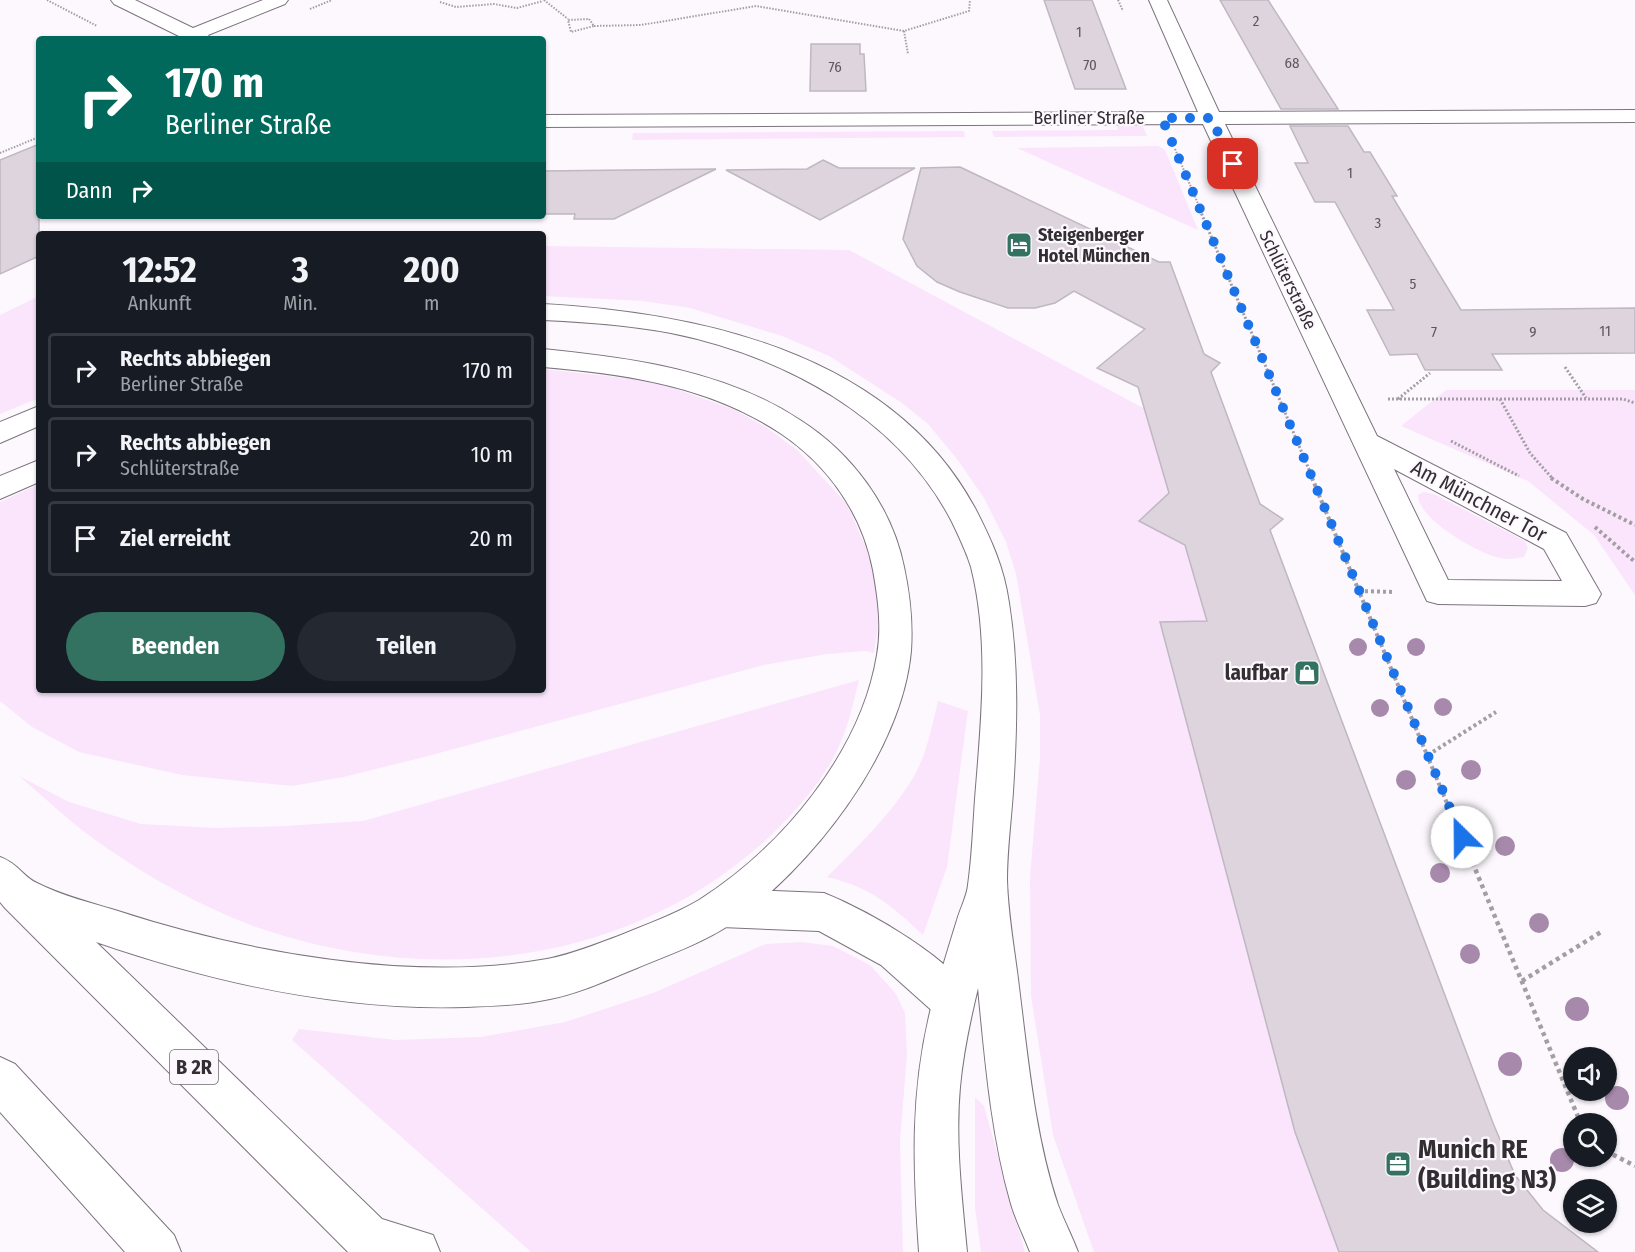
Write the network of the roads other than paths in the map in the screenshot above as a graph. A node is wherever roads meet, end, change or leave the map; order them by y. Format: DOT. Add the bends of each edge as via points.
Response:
graph roads {
  1 [pos="120,0"];
  2 [pos="279,0"];
  3 [pos="1158,0"];
  4 [pos="194,36"];
  5 [pos="198,36"];
  6 [pos="1635,116"];
  7 [pos="1211,118"];
  8 [pos="546,121"];
  9 [pos="546,312"];
  10 [pos="546,358"];
  11 [pos="36,416"];
  12 [pos="0,433"];
  13 [pos="1366,442"];
  14 [pos="36,472"];
  15 [pos="0,488"];
  16 [pos="987,883"];
  17 [pos="10,885"];
  18 [pos="721,908"];
  19 [pos="953,1001"];
  20 [pos="0,1079"];
  21 [pos="376,1246"];
  22 [pos="157,1252"];
  23 [pos="416,1252"];
  24 [pos="943,1252"];
  25 [pos="1054,1252"];
  1 -- 4 [label="main road"];
  2 -- 5 [label="main road"];
  3 -- 7 [label="main road, Schlüterstraße"];
  6 -- 7 [label="main road, Berliner Straße"];
  7 -- 8 [label="main road, Berliner Straße"];
  7 -- 13 [label="main road, Schlüterstraße"];
  9 -- 16 [label="main road" via="610,316 684,328 720,336 784,360 852,395 878,414 903,434 945,483 980,545 997,640 998,730"];
  10 -- 18 [label="main road" via="648,370 724,393 790,426 852,485 885,550 896,592 896,643 891,678 873,729 845,778 796,841"];
  11 -- 12 [label="main road"];
  13 -- 13 [label="main road, Am Münchner Tor" via="1438,592 1585,594 1555,541"];
  14 -- 15 [label="main road"];
  16 -- 19 [label="main road"];
  16 -- 25 [label="main road" via="1005,1047 1032,1197"];
  17 -- 18 [label="main road" via="80,919 214,957 329,980 422,987 557,978 654,941"];
  17 -- 21 [label="main road, B 2R"];
  18 -- 19 [label="main road" via="824,912 895,951"];
  19 -- 24 [label="main road" via="936,1112"];
  20 -- 22 [label="main road"];
  21 -- 23 [label="main road"];
}
